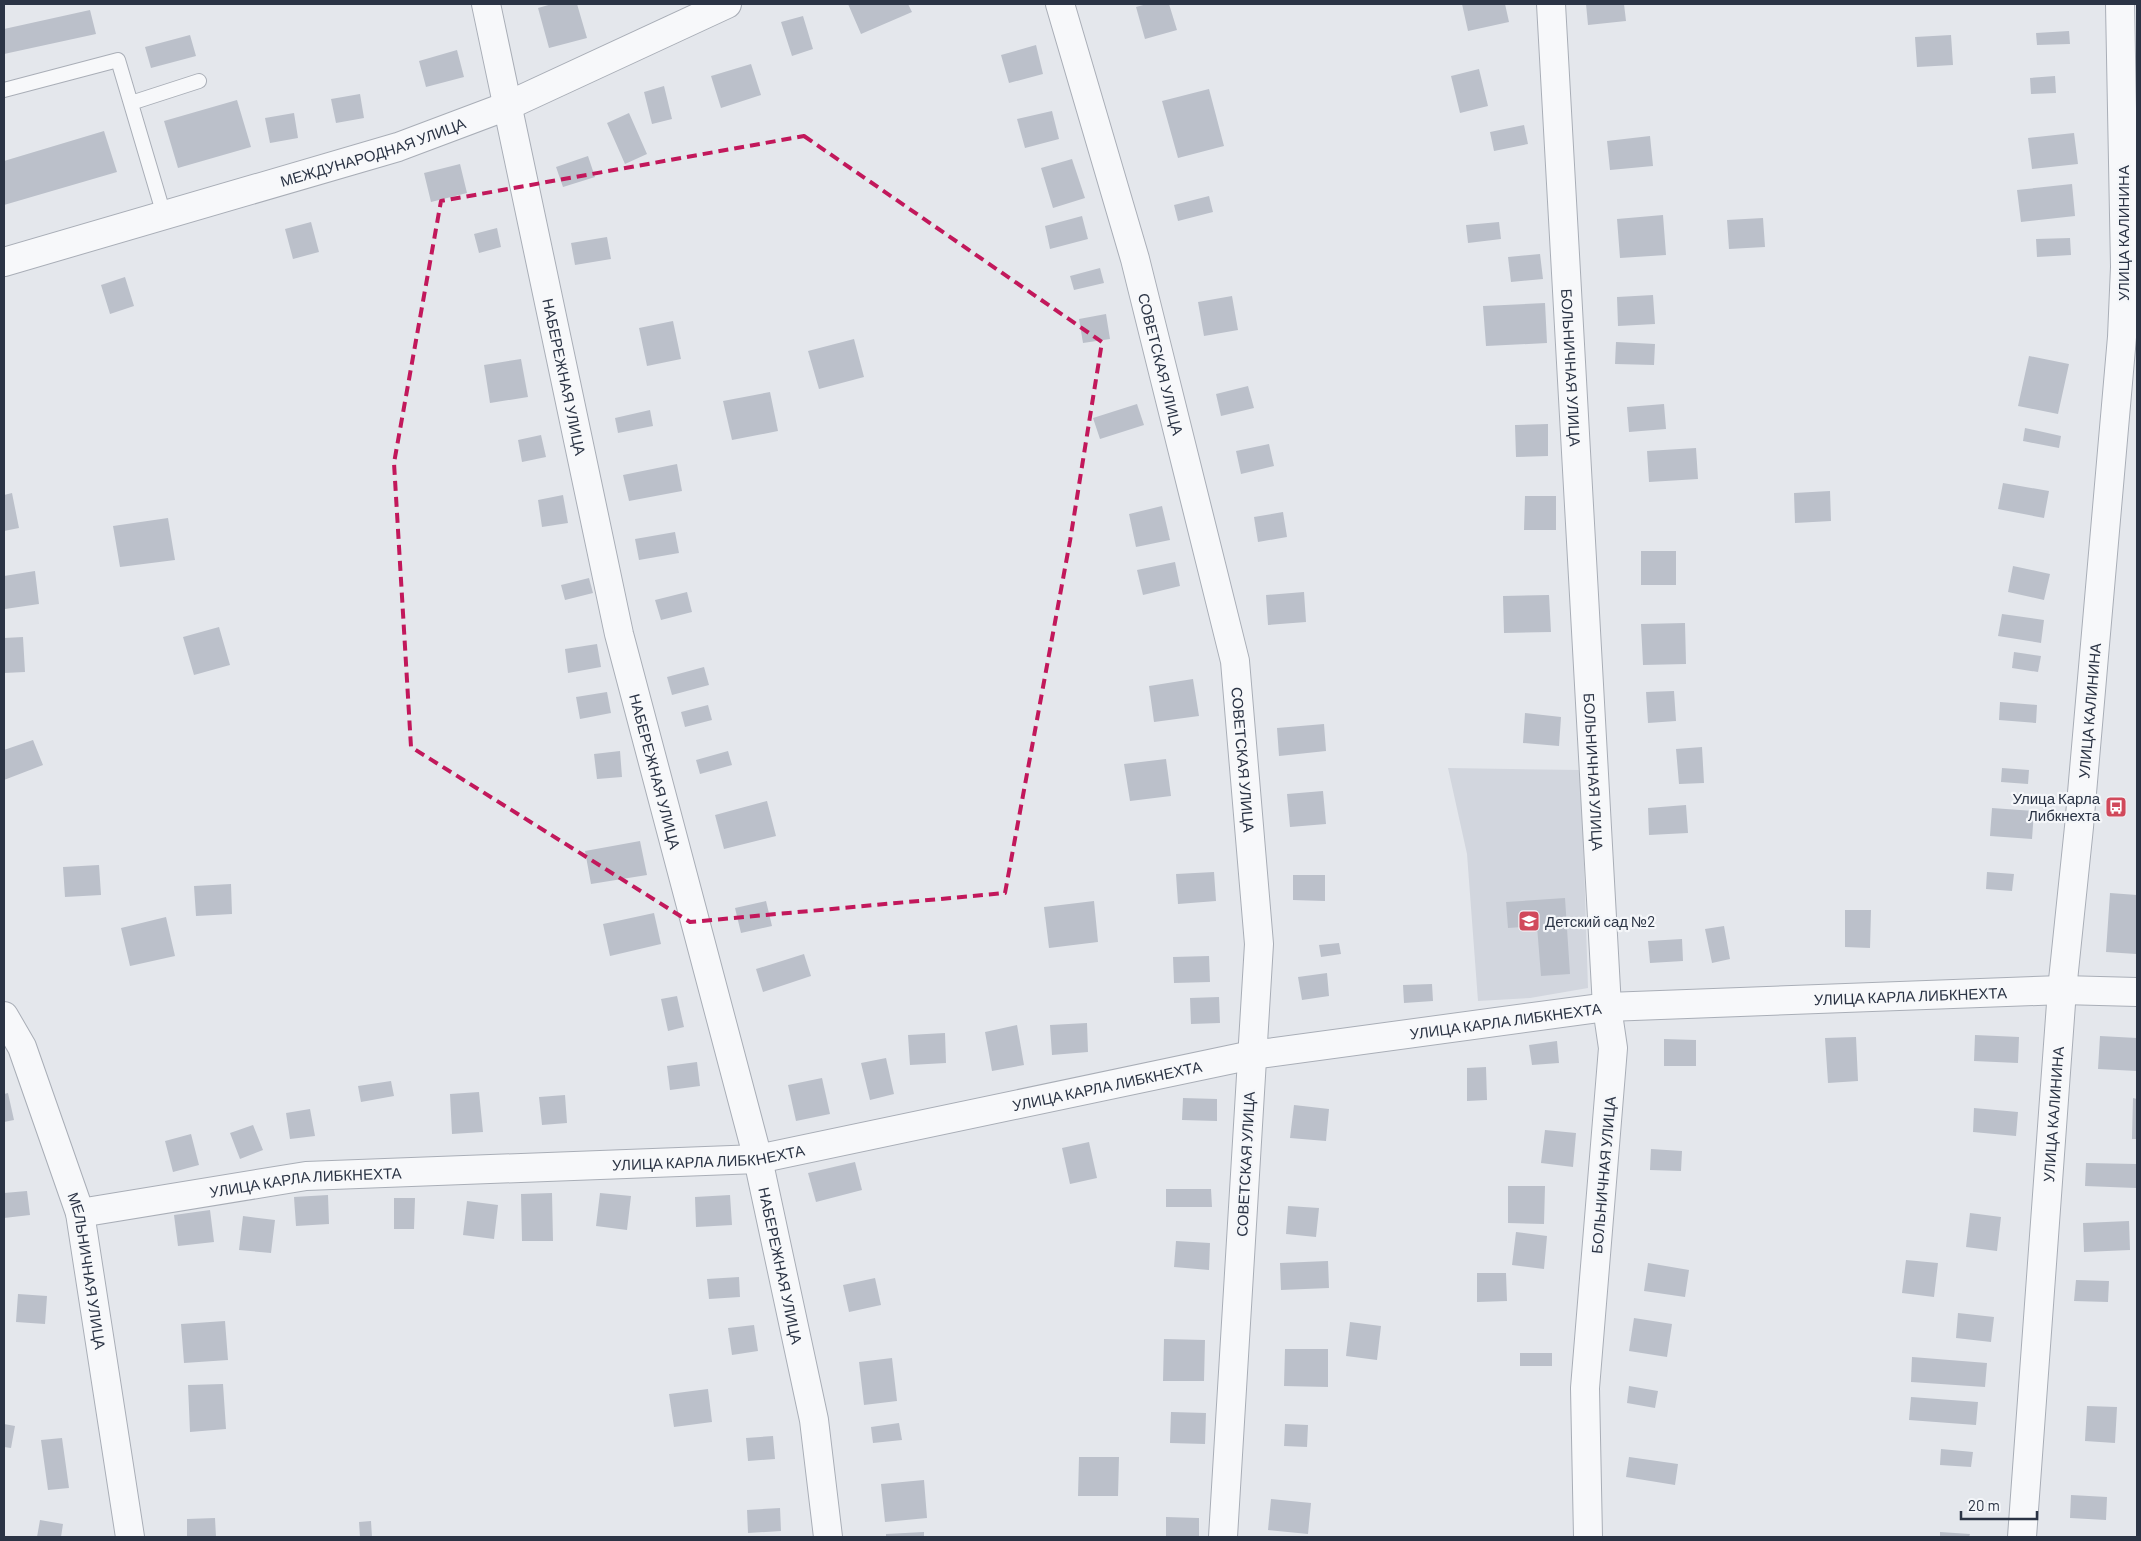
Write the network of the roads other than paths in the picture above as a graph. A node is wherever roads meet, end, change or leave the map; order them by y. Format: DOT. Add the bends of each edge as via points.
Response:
graph roads {
  1 [pos="486,4"];
  2 [pos="727,4"];
  3 [pos="1060,4"];
  4 [pos="1551,4"];
  5 [pos="2120,4"];
  6 [pos="199,80"];
  7 [pos="4,90"];
  8 [pos="131,103"];
  9 [pos="507,106"];
  10 [pos="164,215"];
  11 [pos="4,262"];
  12 [pos="2131,267"];
  13 [pos="2062,990"];
  14 [pos="2137,992"];
  15 [pos="1607,1007"];
  16 [pos="4,1016"];
  17 [pos="1252,1055"];
  18 [pos="758,1159"];
  19 [pos="80,1214"];
  20 [pos="130,1537"];
  21 [pos="828,1537"];
  22 [pos="1224,1537"];
  23 [pos="1588,1537"];
  24 [pos="2022,1537"];
  1 -- 9 [label="street, НАБЕРЕЖНАЯ УЛИЦА"];
  2 -- 9 [label="street, МЕЖДУНАРОДНАЯ УЛИЦА"];
  3 -- 17 [label="street, СОВЕТСКАЯ УЛИЦА" via="1135,258 1235,662 1258,944"];
  4 -- 15 [label="street, БОЛЬНИЧНАЯ УЛИЦА"];
  5 -- 12 [label="street, УЛИЦА КАЛИНИНА"];
  6 -- 8 [label="lane"];
  7 -- 8 [label="lane" via="118,60"];
  8 -- 10 [label="lane"];
  9 -- 10 [label="street, МЕЖДУНАРОДНАЯ УЛИЦА" via="398,148"];
  9 -- 18 [label="street, НАБЕРЕЖНАЯ УЛИЦА" via="618,634"];
  10 -- 11 [label="street, МЕЖДУНАРОДНАЯ УЛИЦА"];
  12 -- 13 [label="street, УЛИЦА КАЛИНИНА"];
  13 -- 14 [label="street, УЛИЦА КАРЛА ЛИБКНЕХТА"];
  13 -- 15 [label="street, УЛИЦА КАРЛА ЛИБКНЕХТА"];
  13 -- 24 [label="street, УЛИЦА КАЛИНИНА"];
  15 -- 17 [label="street, УЛИЦА КАРЛА ЛИБКНЕХТА"];
  15 -- 23 [label="street, БОЛЬНИЧНАЯ УЛИЦА" via="1613,1048 1585,1388"];
  16 -- 19 [label="street, МЕЛЬНИЧНАЯ УЛИЦА" via="22,1047"];
  17 -- 18 [label="street, УЛИЦА КАРЛА ЛИБКНЕХТА"];
  17 -- 22 [label="street, СОВЕТСКАЯ УЛИЦА"];
  18 -- 19 [label="street, УЛИЦА КАРЛА ЛИБКНЕХТА" via="306,1176"];
  18 -- 21 [label="street, НАБЕРЕЖНАЯ УЛИЦА" via="814,1420"];
  19 -- 20 [label="street, МЕЛЬНИЧНАЯ УЛИЦА"];
}
